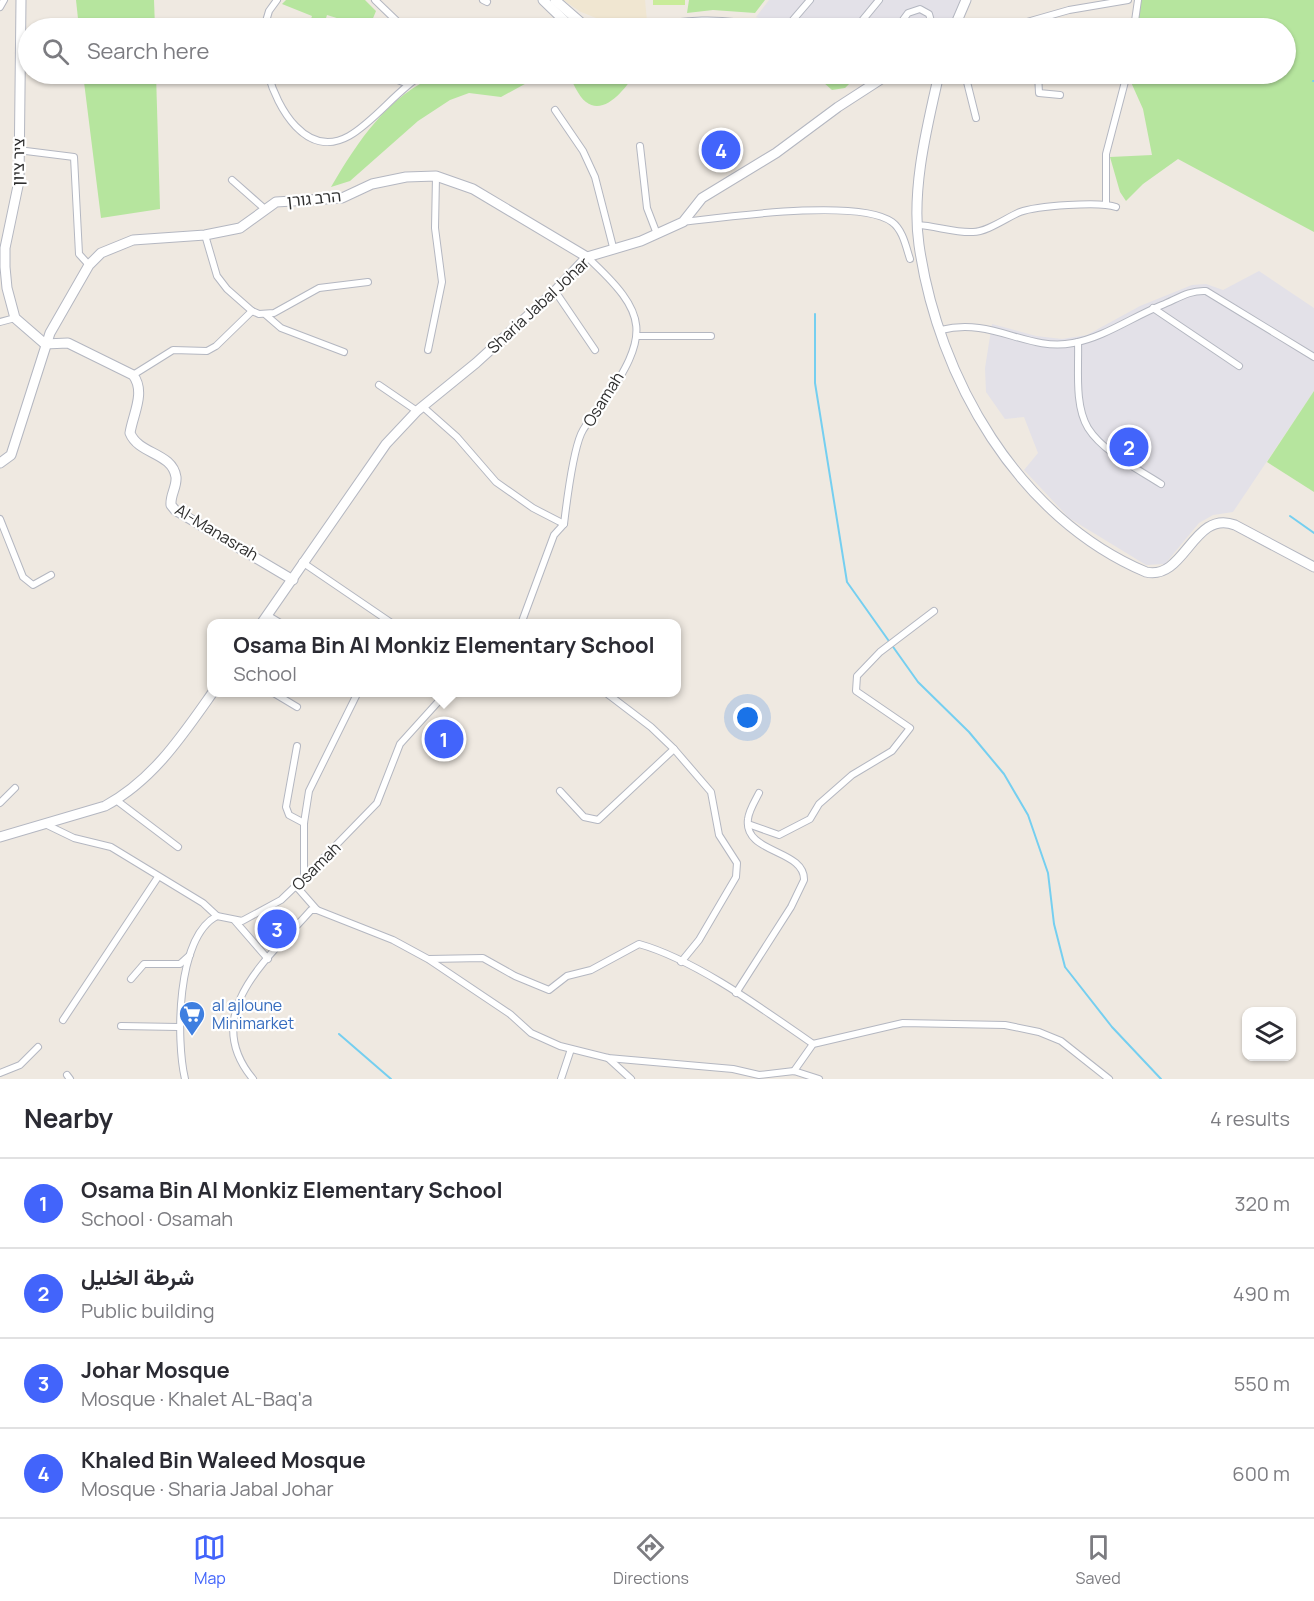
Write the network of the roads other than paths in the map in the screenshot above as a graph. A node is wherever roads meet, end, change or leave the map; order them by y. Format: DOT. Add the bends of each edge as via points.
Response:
graph roads {
  1 [pos="4,0"];
  2 [pos="21,0"];
  3 [pos="277,0"];
  4 [pos="375,0"];
  5 [pos="543,0"];
  6 [pos="555,0"];
  7 [pos="810,0"];
  8 [pos="879,0"];
  9 [pos="966,0"];
  10 [pos="1128,0"];
  11 [pos="1138,0"];
  12 [pos="0,7"];
  13 [pos="559,16"];
  14 [pos="21,18"];
  15 [pos="266,18"];
  16 [pos="393,18"];
  17 [pos="575,18"];
  18 [pos="795,18"];
  19 [pos="864,18"];
  20 [pos="906,18"];
  21 [pos="930,18"];
  22 [pos="958,18"];
  23 [pos="1043,18"];
  24 [pos="1135,18"];
  25 [pos="19,84"];
  26 [pos="271,84"];
  27 [pos="408,84"];
  28 [pos="873,84"];
  29 [pos="937,84"];
  30 [pos="967,84"];
  31 [pos="1039,84"];
  32 [pos="1124,84"];
  33 [pos="1060,95"];
  34 [pos="555,110"];
  35 [pos="975,118"];
  36 [pos="640,146"];
  37 [pos="18,150"];
  38 [pos="436,176"];
  39 [pos="232,180"];
  40 [pos="1106,204"];
  41 [pos="1116,207"];
  42 [pos="266,210"];
  43 [pos="683,222"];
  44 [pos="918,225"];
  45 [pos="657,234"];
  46 [pos="205,235"];
  47 [pos="614,247"];
  48 [pos="586,257"];
  49 [pos="910,259"];
  50 [pos="89,265"];
  51 [pos="368,282"];
  52 [pos="555,291"];
  53 [pos="1152,308"];
  54 [pos="252,311"];
  55 [pos="266,315"];
  56 [pos="15,318"];
  57 [pos="0,322"];
  58 [pos="941,330"];
  59 [pos="638,336"];
  60 [pos="711,336"];
  61 [pos="1078,342"];
  62 [pos="45,344"];
  63 [pos="428,350"];
  64 [pos="595,350"];
  65 [pos="344,352"];
  66 [pos="1314,357"];
  67 [pos="1239,366"];
  68 [pos="133,375"];
  69 [pos="379,385"];
  70 [pos="420,409"];
  71 [pos="0,463"];
  72 [pos="1161,484"];
  73 [pos="0,519"];
  74 [pos="564,524"];
  75 [pos="302,562"];
  76 [pos="1314,567"];
  77 [pos="51,575"];
  78 [pos="292,580"];
  79 [pos="934,611"];
  80 [pos="267,615"];
  81 [pos="264,619"];
  82 [pos="274,619"];
  83 [pos="386,619"];
  84 [pos="523,619"];
  85 [pos="210,697"];
  86 [pos="279,697"];
  87 [pos="356,697"];
  88 [pos="443,697"];
  89 [pos="611,697"];
  90 [pos="297,707"];
  91 [pos="297,746"];
  92 [pos="674,749"];
  93 [pos="15,788"];
  94 [pos="560,790"];
  95 [pos="759,793"];
  96 [pos="116,800"];
  97 [pos="0,803"];
  98 [pos="304,823"];
  99 [pos="45,824"];
  100 [pos="748,824"];
  101 [pos="0,837"];
  102 [pos="178,847"];
  103 [pos="158,877"];
  104 [pos="304,878"];
  105 [pos="296,886"];
  106 [pos="317,910"];
  107 [pos="217,916"];
  108 [pos="235,921"];
  109 [pos="190,954"];
  110 [pos="268,959"];
  111 [pos="428,959"];
  112 [pos="681,962"];
  113 [pos="131,979"];
  114 [pos="736,993"];
  115 [pos="63,1020"];
  116 [pos="120,1026"];
  117 [pos="178,1027"];
  118 [pos="813,1044"];
  119 [pos="38,1047"];
  120 [pos="571,1049"];
  121 [pos="608,1058"];
  122 [pos="794,1071"];
  123 [pos="0,1073"];
  124 [pos="186,1079"];
  125 [pos="253,1079"];
  126 [pos="561,1079"];
  127 [pos="631,1079"];
  128 [pos="819,1079"];
  129 [pos="1109,1079"];
  1 -- 12 [label="street"];
  2 -- 14 [label="street, ציר ציון"];
  3 -- 15 [label="street"];
  4 -- 16 [label="street"];
  5 -- 13 [label="street"];
  6 -- 17 [label="street"];
  7 -- 18 [label="street"];
  8 -- 19 [label="street"];
  9 -- 22 [label="street"];
  10 -- 23 [label="street"];
  11 -- 24 [label="street"];
  20 -- 21 [label="street" via="920,9"];
  25 -- 37 [label="street, ציר ציון"];
  26 -- 27 [label="street" via="290,121 309,137 326,141 350,135"];
  28 -- 43 [label="street, Sharia Jabal Johar" via="776,153 702,198"];
  29 -- 44 [label="street" via="919,183"];
  30 -- 35 [label="street"];
  31 -- 33 [label="street" via="1039,93"];
  32 -- 40 [label="street" via="1106,154"];
  34 -- 47 [label="street" via="583,151 595,177"];
  36 -- 45 [label="street" via="647,208"];
  37 -- 50 [label="street" via="74,158 79,254"];
  37 -- 56 [label="street, ציר ציון" via="19,185 5,248 7,288"];
  38 -- 42 [label="street, הרב גורן" via="372,184 342,198 276,202"];
  38 -- 48 [label="street, הרב גורן" via="473,189"];
  38 -- 63 [label="street" via="435,228 442,282"];
  39 -- 42 [label="street"];
  40 -- 41 [label="street"];
  40 -- 44 [label="street" via="1023,211 974,233"];
  42 -- 46 [label="street, הרב גורן" via="240,228"];
  43 -- 45 [label="street, Sharia Jabal Johar"];
  43 -- 49 [label="street" via="779,213 864,212 891,221 899,229"];
  44 -- 58 [label="street" via="918,244"];
  45 -- 47 [label="street, Sharia Jabal Johar"];
  46 -- 50 [label="street, הרב גורן" via="133,240 100,253"];
  46 -- 54 [label="street" via="217,276"];
  47 -- 48 [label="street, Sharia Jabal Johar"];
  48 -- 52 [label="street, Sharia Jabal Johar"];
  48 -- 59 [label="street" via="609,278 632,308"];
  50 -- 62 [label="street, הרב גורן"];
  51 -- 55 [label="street" via="319,288"];
  52 -- 64 [label="street"];
  52 -- 70 [label="street, Sharia Jabal Johar"];
  53 -- 61 [label="street"];
  53 -- 66 [label="street" via="1191,292 1206,291"];
  53 -- 67 [label="street"];
  54 -- 55 [label="street"];
  54 -- 68 [label="street" via="207,351 173,350"];
  55 -- 65 [label="street" via="281,328"];
  56 -- 57 [label="street"];
  56 -- 62 [label="street"];
  58 -- 61 [label="street" via="983,327 1045,343"];
  58 -- 76 [label="street" via="968,396 1001,451 1044,503 1099,547 1146,572 1161,573 1198,535 1216,524 1229,522"];
  59 -- 60 [label="street"];
  59 -- 74 [label="street, Osamah" via="603,404 582,433"];
  61 -- 72 [label="street" via="1081,406 1088,429 1122,459"];
  62 -- 68 [label="street" via="68,343"];
  62 -- 71 [label="street, הרב גורן" via="12,455"];
  68 -- 78 [label="street, Al-Manasrah" via="139,388 130,433 134,441 172,467 176,482 171,505"];
  69 -- 70 [label="street"];
  70 -- 74 [label="street" via="457,437 496,482"];
  70 -- 75 [label="street, Sharia Jabal Johar" via="386,444"];
  73 -- 77 [label="street" via="23,577 33,585"];
  74 -- 84 [label="street, Osamah" via="554,535"];
  75 -- 78 [label="street, Sharia Jabal Johar"];
  75 -- 83 [label="street"];
  78 -- 80 [label="street, Sharia Jabal Johar"];
  79 -- 100 [label="street" via="880,652 857,676 856,691 910,728 892,752 852,775 819,804 810,819 779,835"];
  80 -- 81 [label="street, Sharia Jabal Johar"];
  80 -- 82 [label="street"];
  85 -- 96 [label="street" via="166,757"];
  86 -- 90 [label="street"];
  87 -- 98 [label="street" via="309,791"];
  88 -- 104 [label="street, Osamah" via="400,744 377,803"];
  89 -- 92 [label="street"];
  91 -- 98 [label="street" via="286,807 289,815"];
  92 -- 94 [label="street" via="598,820 584,817"];
  92 -- 112 [label="street" via="711,792 719,835 738,869 699,940"];
  93 -- 97 [label="street"];
  95 -- 100 [label="street"];
  96 -- 99 [label="street"];
  96 -- 102 [label="street"];
  98 -- 104 [label="street"];
  99 -- 101 [label="street"];
  99 -- 103 [label="street" via="74,838 106,845"];
  100 -- 114 [label="street" via="755,839 801,868 804,880"];
  103 -- 107 [label="street"];
  103 -- 115 [label="street"];
  104 -- 105 [label="street, Osamah"];
  105 -- 106 [label="street"];
  105 -- 108 [label="street, Osamah" via="281,900"];
  106 -- 110 [label="street" via="311,910"];
  106 -- 111 [label="street" via="393,940"];
  107 -- 108 [label="street"];
  107 -- 109 [label="street" via="201,932"];
  108 -- 110 [label="street"];
  109 -- 113 [label="street" via="180,964 144,964"];
  109 -- 117 [label="street"];
  110 -- 125 [label="street" via="244,988 234,1016 236,1046"];
  111 -- 112 [label="street" via="483,958 547,990 567,976 591,970 639,944"];
  111 -- 120 [label="street" via="510,1014 531,1033"];
  112 -- 114 [label="street"];
  114 -- 118 [label="street"];
  116 -- 117 [label="street"];
  117 -- 124 [label="street"];
  118 -- 122 [label="street"];
  118 -- 129 [label="street" via="903,1023 1005,1025 1060,1041"];
  119 -- 123 [label="street" via="20,1065"];
  120 -- 121 [label="street"];
  120 -- 126 [label="street"];
  121 -- 122 [label="street" via="733,1069 759,1075"];
  121 -- 127 [label="street"];
  122 -- 128 [label="street"];
}
